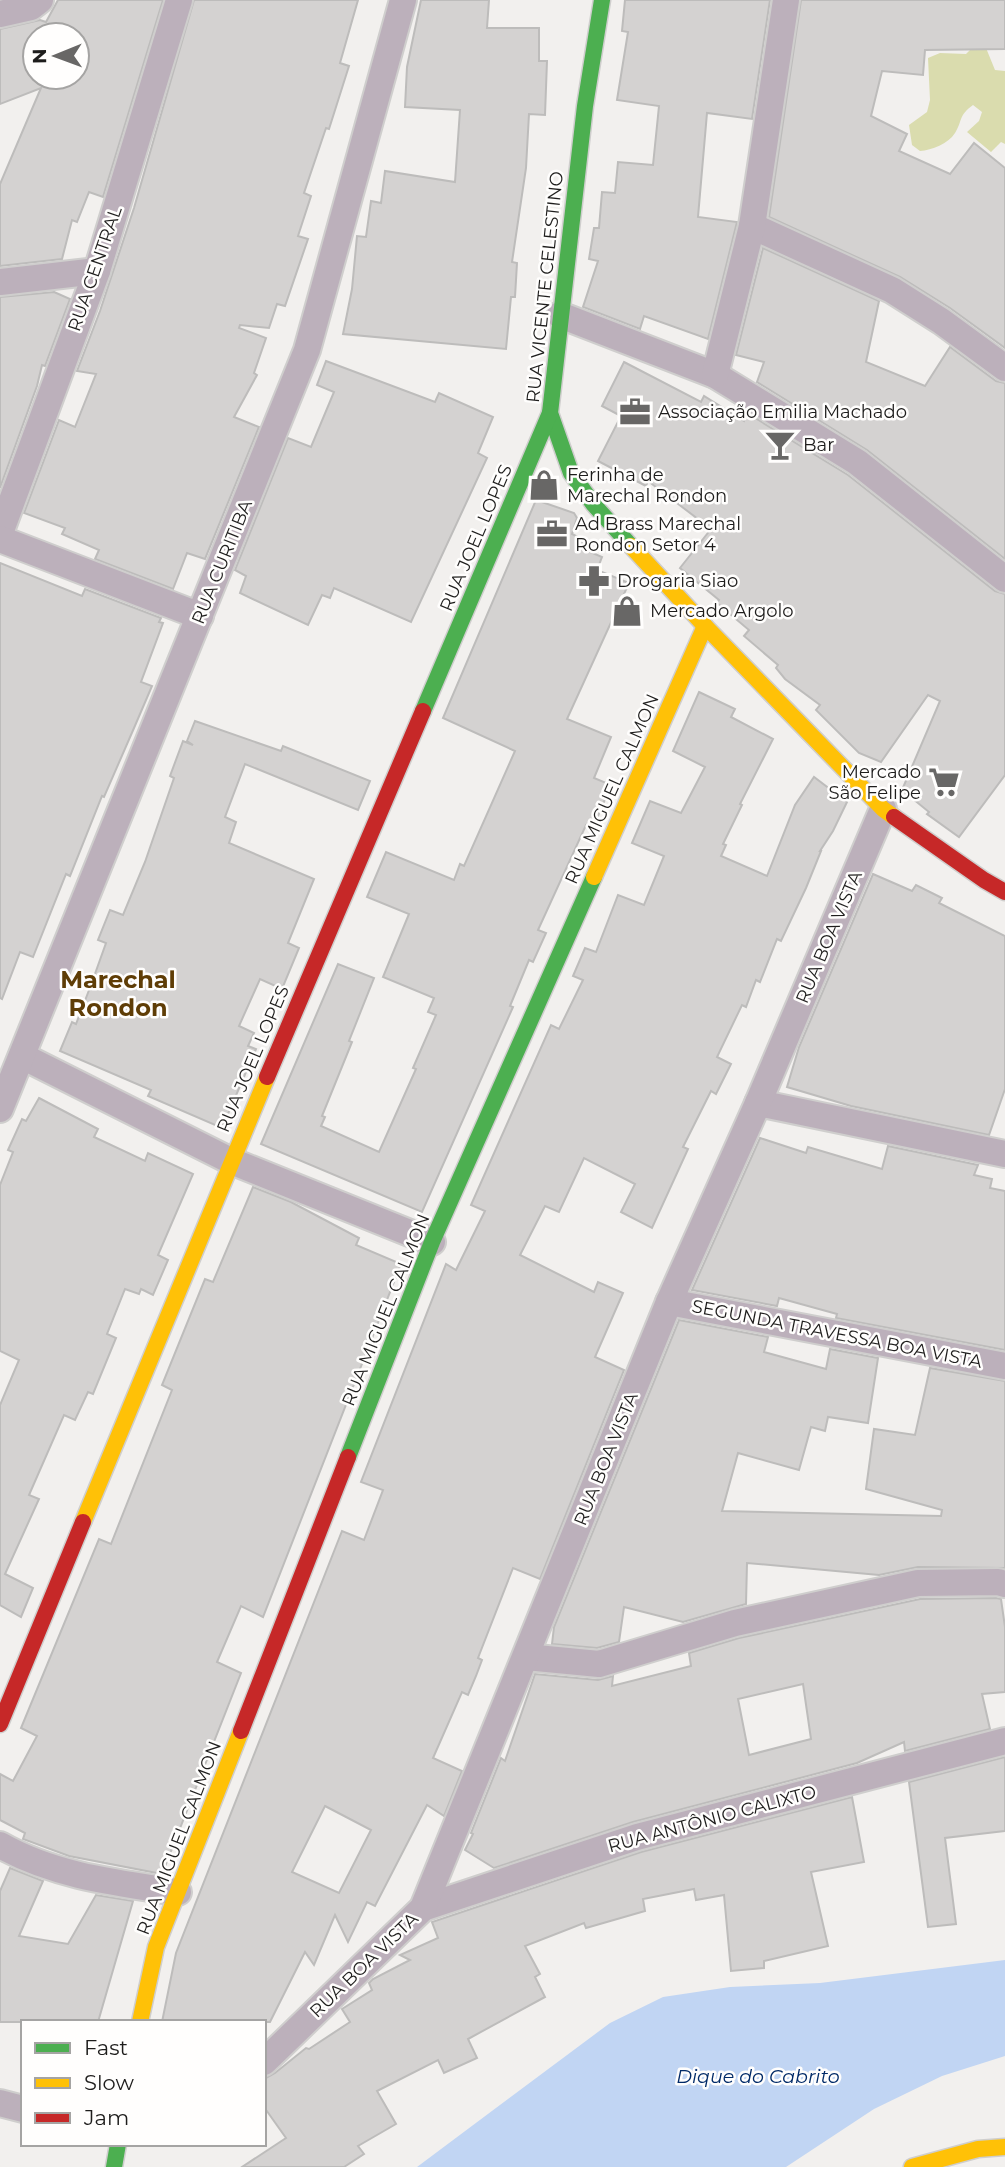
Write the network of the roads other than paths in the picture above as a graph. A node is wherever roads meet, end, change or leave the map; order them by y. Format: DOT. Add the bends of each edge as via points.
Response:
graph roads {
  1 [pos="40,0"];
  2 [pos="179,0"];
  3 [pos="403,0"];
  4 [pos="602,0"];
  5 [pos="786,0"];
  6 [pos="0,14"];
  7 [pos="752,226"];
  8 [pos="97,271"];
  9 [pos="0,282"];
  10 [pos="560,315"];
  11 [pos="1005,368"];
  12 [pos="715,375"];
  13 [pos="550,413"];
  14 [pos="0,533"];
  15 [pos="0,539"];
  16 [pos="1005,579"];
  17 [pos="200,616"];
  18 [pos="705,626"];
  19 [pos="883,809"];
  20 [pos="1005,892"];
  21 [pos="22,1056"];
  22 [pos="758,1103"];
  23 [pos="0,1110"];
  24 [pos="1005,1154"];
  25 [pos="231,1161"];
  26 [pos="432,1242"];
  27 [pos="669,1302"];
  28 [pos="1005,1366"];
  29 [pos="1005,1584"];
  30 [pos="526,1657"];
  31 [pos="0,1724"];
  32 [pos="1005,1741"];
  33 [pos="0,1845"];
  34 [pos="178,1892"];
  35 [pos="423,1908"];
  36 [pos="140,2020"];
  37 [pos="266,2060"];
  38 [pos="0,2103"];
  39 [pos="21,2108"];
  40 [pos="118,2146"];
  41 [pos="1005,2147"];
  42 [pos="114,2167"];
  43 [pos="912,2167"];
  1 -- 6 [label="street" via="31,7"];
  2 -- 8 [label="street, RUA CENTRAL"];
  3 -- 17 [label="street, RUA CURITIBA" via="307,350"];
  4 -- 10 [label="street, RUA VICENTE CELESTINO"];
  5 -- 7 [label="street"];
  7 -- 11 [label="street" via="892,290"];
  7 -- 12 [label="street"];
  8 -- 9 [label="street"];
  8 -- 14 [label="street, RUA CENTRAL"];
  10 -- 12 [label="street"];
  10 -- 13 [label="street, RUA VICENTE CELESTINO"];
  12 -- 16 [label="street" via="858,461"];
  13 -- 18 [label="street, RUA VICENTE CELESTINO" via="563,455 581,489"];
  13 -- 25 [label="street, RUA JOEL LOPES"];
  15 -- 17 [label="street"];
  17 -- 21 [label="street, RUA CURITIBA"];
  18 -- 19 [label="street, RUA VICENTE CELESTINO"];
  18 -- 26 [label="street, RUA MIGUEL CALMON"];
  19 -- 20 [label="street, RUA VICENTE CELESTINO"];
  19 -- 22 [label="street, RUA BOA VISTA"];
  21 -- 23 [label="street, RUA CURITIBA"];
  21 -- 25 [label="street"];
  22 -- 24 [label="street"];
  22 -- 27 [label="street, RUA BOA VISTA"];
  25 -- 26 [label="street"];
  25 -- 31 [label="street, RUA JOEL LOPES"];
  26 -- 34 [label="street, RUA MIGUEL CALMON"];
  27 -- 28 [label="street, SEGUNDA TRAVESSA BOA VISTA"];
  27 -- 30 [label="street, RUA BOA VISTA"];
  29 -- 30 [label="street" via="918,1583 735,1623 599,1664"];
  30 -- 35 [label="street, RUA BOA VISTA"];
  32 -- 35 [label="street, RUA ANTÔNIO CALIXTO" via="637,1837"];
  33 -- 34 [label="street" via="89,1879"];
  34 -- 36 [label="street, RUA MIGUEL CALMON" via="156,1947"];
  35 -- 37 [label="street, RUA BOA VISTA"];
  38 -- 39 [label="street"];
  40 -- 42 [label="street"];
  41 -- 43 [label="street" via="978,2149"];
}
